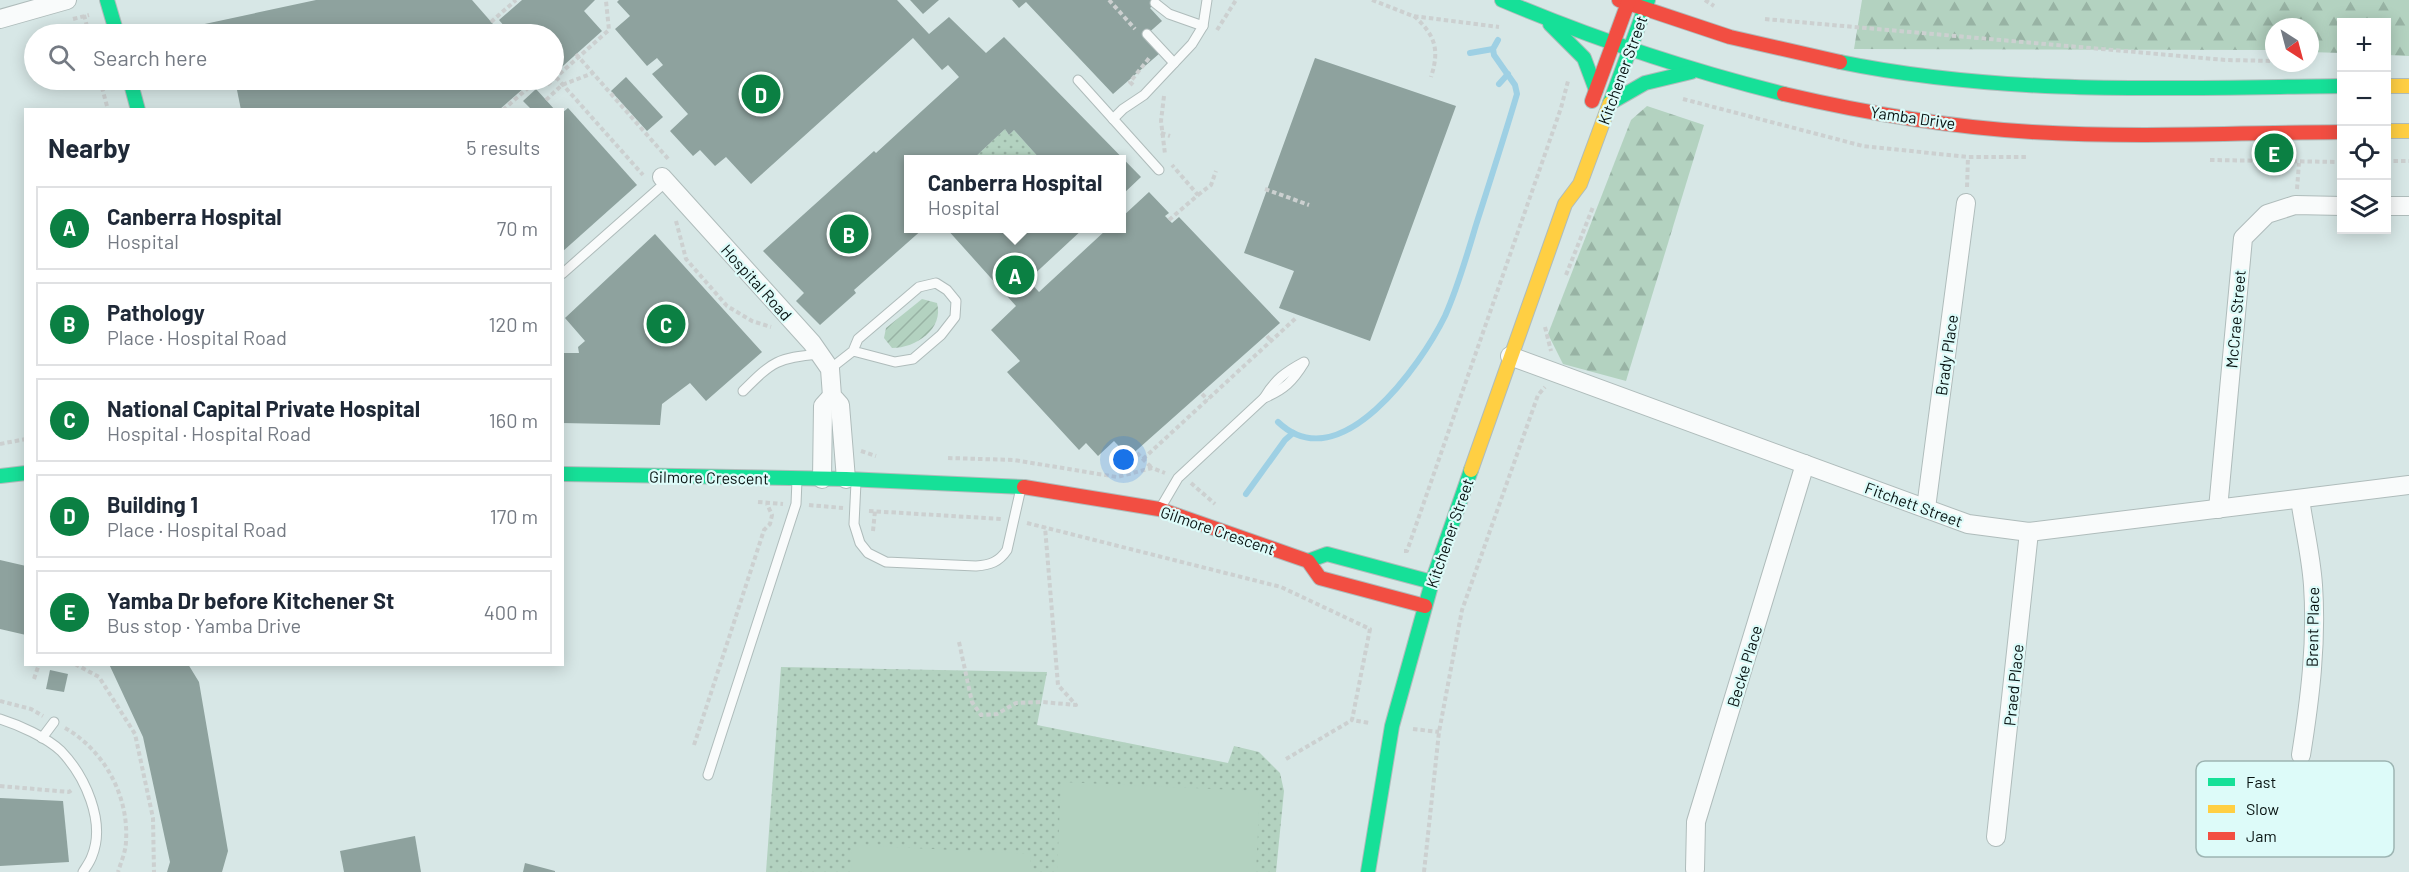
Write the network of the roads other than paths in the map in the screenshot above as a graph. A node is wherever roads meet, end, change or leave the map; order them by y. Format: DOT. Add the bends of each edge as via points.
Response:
graph roads {
  1 [pos="107,0"];
  2 [pos="1207,0"];
  3 [pos="1502,0"];
  4 [pos="1625,1"];
  5 [pos="1155,3"];
  6 [pos="74,4"];
  7 [pos="1646,5"];
  8 [pos="1688,9"];
  9 [pos="0,19"];
  10 [pos="1544,19"];
  11 [pos="114,24"];
  12 [pos="1203,26"];
  13 [pos="1701,27"];
  14 [pos="1144,34"];
  15 [pos="1613,44"];
  16 [pos="1629,50"];
  17 [pos="1174,63"];
  18 [pos="1696,71"];
  19 [pos="1078,80"];
  20 [pos="2337,86"];
  21 [pos="2391,86"];
  22 [pos="2409,86"];
  23 [pos="133,90"];
  24 [pos="1596,90"];
  25 [pos="1610,103"];
  26 [pos="137,108"];
  27 [pos="1588,112"];
  28 [pos="1113,119"];
  29 [pos="2391,131"];
  30 [pos="2409,131"];
  31 [pos="2337,132"];
  32 [pos="1159,170"];
  33 [pos="668,175"];
  34 [pos="1564,178"];
  35 [pos="1966,203"];
  36 [pos="1566,204"];
  37 [pos="2337,206"];
  38 [pos="2391,206"];
  39 [pos="2409,206"];
  40 [pos="564,272"];
  41 [pos="853,351"];
  42 [pos="1510,356"];
  43 [pos="825,361"];
  44 [pos="743,391"];
  45 [pos="832,396"];
  46 [pos="1264,398"];
  47 [pos="1805,464"];
  48 [pos="24,473"];
  49 [pos="564,474"];
  50 [pos="0,476"];
  51 [pos="797,479"];
  52 [pos="822,479"];
  53 [pos="851,480"];
  54 [pos="2409,485"];
  55 [pos="1021,486"];
  56 [pos="2300,499"];
  57 [pos="1926,508"];
  58 [pos="1160,509"];
  59 [pos="2218,509"];
  60 [pos="2029,532"];
  61 [pos="1308,561"];
  62 [pos="1432,582"];
  63 [pos="1425,606"];
  64 [pos="0,719"];
  65 [pos="54,722"];
  66 [pos="42,738"];
  67 [pos="2301,755"];
  68 [pos="708,775"];
  69 [pos="1996,837"];
  70 [pos="1695,869"];
  71 [pos="83,872"];
  72 [pos="1368,872"];
  1 -- 11 [label="street"];
  2 -- 12 [label="lane"];
  3 -- 10 [label="street, Yamba Drive"];
  4 -- 7 [label="street"];
  4 -- 15 [label="street, Kitchener Street"];
  5 -- 12 [label="lane" via="1169,14"];
  6 -- 9 [label="street"];
  7 -- 13 [label="street"];
  7 -- 16 [label="street, Kitchener Street"];
  8 -- 13 [label="street"];
  10 -- 15 [label="street, Yamba Drive"];
  10 -- 24 [label="street" via="1584,58"];
  12 -- 17 [label="lane"];
  13 -- 20 [label="street" via="1799,55 1918,74 2128,88"];
  14 -- 17 [label="lane"];
  15 -- 16 [label="street, Yamba Drive"];
  15 -- 24 [label="street, Kitchener Street"];
  16 -- 18 [label="street, Yamba Drive"];
  16 -- 25 [label="street, Kitchener Street"];
  17 -- 28 [label="lane" via="1144,95"];
  18 -- 25 [label="street" via="1646,83"];
  18 -- 31 [label="street, Yamba Drive" via="1811,100 1988,128 2110,133"];
  19 -- 28 [label="lane"];
  21 -- 22 [label="street"];
  23 -- 26 [label="street"];
  24 -- 27 [label="street, Kitchener Street"];
  25 -- 36 [label="street, Kitchener Street" via="1580,184"];
  28 -- 32 [label="lane"];
  29 -- 30 [label="street"];
  33 -- 40 [label="lane" via="649,197"];
  33 -- 43 [label="street, Hospital Road"];
  34 -- 36 [label="street, Kitchener Street"];
  35 -- 57 [label="street, Brady Place"];
  36 -- 42 [label="street, Kitchener Street"];
  37 -- 59 [label="street, McCrae Street" via="2295,206 2267,214 2243,238"];
  38 -- 39 [label="street"];
  41 -- 41 [label="lane" via="896,362 913,359 955,318 956,301 936,283 920,287 858,339"];
  41 -- 43 [label="lane"];
  42 -- 47 [label="street, Fitchett Street"];
  42 -- 62 [label="street, Kitchener Street"];
  43 -- 44 [label="lane" via="781,360 768,366"];
  43 -- 45 [label="street"];
  45 -- 52 [label="street" via="823,406"];
  45 -- 53 [label="street" via="840,405"];
  46 -- 58 [label="lane" via="1178,478"];
  47 -- 57 [label="street, Fitchett Street"];
  47 -- 70 [label="street, Becke Place" via="1696,822"];
  48 -- 50 [label="street"];
  49 -- 51 [label="street, Gilmore Crescent"];
  51 -- 52 [label="street, Gilmore Crescent"];
  51 -- 68 [label="lane" via="796,504"];
  52 -- 53 [label="street, Gilmore Crescent"];
  53 -- 55 [label="street, Gilmore Crescent"];
  53 -- 55 [label="lane" via="857,534 868,553 886,561 976,567 1001,559 1007,550"];
  54 -- 56 [label="street, Fitchett Street"];
  55 -- 58 [label="street, Gilmore Crescent"];
  56 -- 59 [label="street, Fitchett Street"];
  56 -- 67 [label="street, Brent Place" via="2313,584 2314,641"];
  57 -- 60 [label="street, Fitchett Street" via="1968,524"];
  58 -- 61 [label="street, Gilmore Crescent"];
  59 -- 60 [label="street, Fitchett Street"];
  60 -- 69 [label="street, Praed Place"];
  61 -- 62 [label="street, Gilmore Crescent" via="1327,554"];
  61 -- 63 [label="street, Gilmore Crescent" via="1320,578"];
  62 -- 63 [label="street, Kitchener Street"];
  63 -- 72 [label="street, Kitchener Street" via="1392,726"];
  64 -- 66 [label="lane"];
  65 -- 66 [label="lane"];
  66 -- 71 [label="lane" via="60,750 84,781 97,826 93,855"];
}
